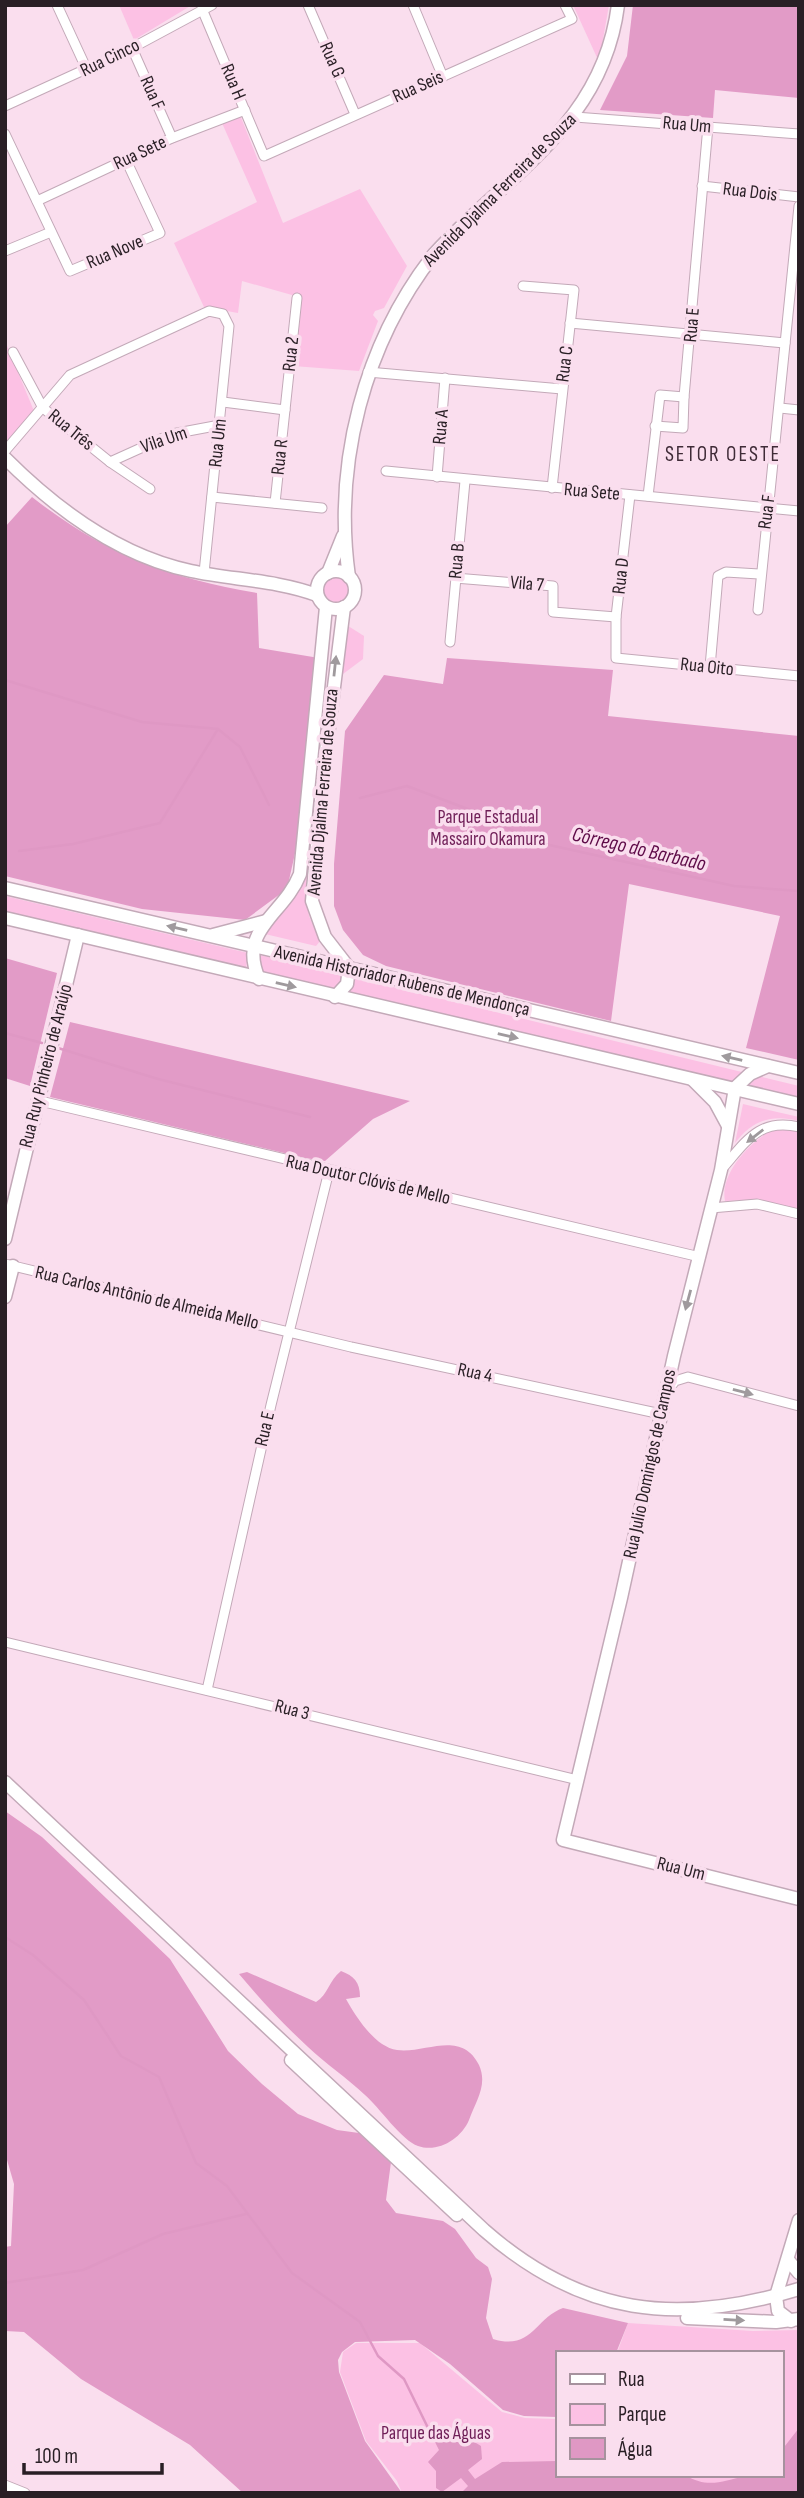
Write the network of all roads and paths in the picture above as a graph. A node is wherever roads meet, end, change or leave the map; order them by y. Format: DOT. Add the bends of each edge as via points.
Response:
graph roads {
  1 [pos="57,5"];
  2 [pos="308,5"];
  3 [pos="413,5"];
  4 [pos="565,5"];
  5 [pos="618,5"];
  6 [pos="207,7"];
  7 [pos="132,48"];
  8 [pos="87,70"];
  9 [pos="443,76"];
  10 [pos="5,106"];
  11 [pos="245,110"];
  12 [pos="355,114"];
  13 [pos="575,117"];
  14 [pos="708,127"];
  15 [pos="799,134"];
  16 [pos="172,138"];
  17 [pos="7,141"];
  18 [pos="264,156"];
  19 [pos="126,160"];
  20 [pos="702,186"];
  21 [pos="799,197"];
  22 [pos="37,201"];
  23 [pos="799,206"];
  24 [pos="51,232"];
  25 [pos="797,247"];
  26 [pos="5,251"];
  27 [pos="523,286"];
  28 [pos="297,298"];
  29 [pos="570,323"];
  30 [pos="691,333"];
  31 [pos="785,343"];
  32 [pos="13,352"];
  33 [pos="368,372"];
  34 [pos="445,378"];
  35 [pos="562,390"];
  36 [pos="684,397"];
  37 [pos="223,402"];
  38 [pos="43,408"];
  39 [pos="780,408"];
  40 [pos="285,410"];
  41 [pos="799,410"];
  42 [pos="220,425"];
  43 [pos="655,426"];
  44 [pos="5,451"];
  45 [pos="5,458"];
  46 [pos="110,462"];
  47 [pos="386,471"];
  48 [pos="437,477"];
  49 [pos="465,481"];
  50 [pos="552,488"];
  51 [pos="150,489"];
  52 [pos="630,495"];
  53 [pos="648,496"];
  54 [pos="212,497"];
  55 [pos="275,503"];
  56 [pos="768,507"];
  57 [pos="322,508"];
  58 [pos="799,511"];
  59 [pos="344,536"];
  60 [pos="204,573"];
  61 [pos="326,574"];
  62 [pos="759,574"];
  63 [pos="349,577"];
  64 [pos="455,578"];
  65 [pos="291,585"];
  66 [pos="317,595"];
  67 [pos="326,607"];
  68 [pos="344,607"];
  69 [pos="758,610"];
  70 [pos="616,617"];
  71 [pos="450,642"];
  72 [pos="616,658"];
  73 [pos="710,667"];
  74 [pos="799,676"];
  75 [pos="318,766"];
  76 [pos="5,888"];
  77 [pos="5,918"];
  78 [pos="267,921"];
  79 [pos="78,935"];
  80 [pos="210,936"];
  81 [pos="252,947"];
  82 [pos="349,968"];
  83 [pos="259,979"];
  84 [pos="335,997"];
  85 [pos="768,1066"];
  86 [pos="799,1073"];
  87 [pos="690,1078"];
  88 [pos="735,1088"];
  89 [pos="36,1100"];
  90 [pos="799,1104"];
  91 [pos="729,1126"];
  92 [pos="799,1127"];
  93 [pos="721,1170"];
  94 [pos="329,1171"];
  95 [pos="712,1208"];
  96 [pos="799,1213"];
  97 [pos="5,1239"];
  98 [pos="700,1257"];
  99 [pos="9,1265"];
  100 [pos="5,1297"];
  101 [pos="289,1332"];
  102 [pos="674,1356"];
  103 [pos="688,1377"];
  104 [pos="666,1392"];
  105 [pos="799,1406"];
  106 [pos="661,1414"];
  107 [pos="5,1642"];
  108 [pos="207,1690"];
  109 [pos="578,1780"];
  110 [pos="5,1782"];
  111 [pos="5,1791"];
  112 [pos="562,1840"];
  113 [pos="799,1899"];
  114 [pos="799,2220"];
  115 [pos="789,2260"];
  116 [pos="799,2273"];
  117 [pos="799,2289"];
  118 [pos="777,2290"];
  119 [pos="795,2320"];
  120 [pos="5,2486"];
  121 [pos="14,2493"];
  122 [pos="24,2493"];
  1 -- 8 [label="street"];
  2 -- 12 [label="street, Rua G"];
  3 -- 9 [label="street"];
  4 -- 9 [label="street, Rua Seis" via="572,19"];
  5 -- 13 [label="main road, Avenida Djalma Ferreira de Souza" via="607,61"];
  6 -- 7 [label="street, Rua Cinco"];
  6 -- 11 [label="street, Rua H"];
  7 -- 8 [label="street, Rua Cinco"];
  7 -- 16 [label="street, Rua F"];
  8 -- 10 [label="street, Rua Cinco"];
  9 -- 12 [label="street, Rua Seis"];
  11 -- 16 [label="street, Rua Sete"];
  11 -- 18 [label="street, Rua H"];
  12 -- 18 [label="street, Rua Seis"];
  13 -- 14 [label="street, Rua Um"];
  13 -- 33 [label="main road, Avenida Djalma Ferreira de Souza" via="435,253 398,307"];
  14 -- 15 [label="street, Rua Um"];
  14 -- 20 [label="street, Rua E"];
  16 -- 19 [label="street, Rua Sete"];
  17 -- 22 [label="street"];
  19 -- 22 [label="street, Rua Sete"];
  19 -- 24 [label="street, Rua Nove" via="160,233 70,271"];
  20 -- 21 [label="street, Rua Dois"];
  20 -- 30 [label="street, Rua E"];
  22 -- 24 [label="street"];
  23 -- 25 [label="street, Rua F"];
  24 -- 26 [label="street"];
  25 -- 31 [label="street, Rua F"];
  27 -- 29 [label="street, Rua C" via="574,289"];
  28 -- 40 [label="street, Rua 2"];
  29 -- 30 [label="street"];
  29 -- 35 [label="street, Rua C"];
  30 -- 31 [label="street"];
  30 -- 36 [label="street, Rua E"];
  31 -- 39 [label="street, Rua F"];
  32 -- 38 [label="street, Rua Três"];
  33 -- 34 [label="street"];
  33 -- 59 [label="main road, Avenida Djalma Ferreira de Souza" via="353,439"];
  34 -- 35 [label="street"];
  34 -- 48 [label="street, Rua A"];
  35 -- 50 [label="street, Rua C"];
  36 -- 43 [label="street" via="660,396"];
  36 -- 43 [label="street, Rua E" via="683,428"];
  37 -- 38 [label="street, Rua Um" via="229,326 223,314 209,311 86,365 62,381"];
  37 -- 40 [label="street"];
  37 -- 42 [label="street, Rua Um"];
  38 -- 44 [label="street"];
  38 -- 46 [label="street, Rua Três"];
  39 -- 41 [label="street"];
  39 -- 56 [label="street, Rua F"];
  40 -- 55 [label="street, Rua R"];
  42 -- 46 [label="street, Vila Um" via="172,434"];
  42 -- 54 [label="street, Rua Um"];
  43 -- 53 [label="street"];
  45 -- 60 [label="main road" via="35,488 103,536"];
  46 -- 51 [label="street, Rua Três"];
  47 -- 48 [label="street, Rua Sete"];
  48 -- 49 [label="street, Rua Sete"];
  49 -- 50 [label="street, Rua Sete"];
  49 -- 64 [label="street, Rua B"];
  50 -- 52 [label="street, Rua Sete"];
  52 -- 53 [label="street, Rua Sete"];
  52 -- 70 [label="street, Rua D"];
  53 -- 56 [label="street, Rua Sete"];
  54 -- 55 [label="street, Rua R"];
  54 -- 60 [label="street, Rua Um"];
  55 -- 57 [label="street, Rua R"];
  56 -- 58 [label="street, Rua Sete"];
  56 -- 62 [label="street, Rua F"];
  59 -- 61 [label="main road, Avenida Djalma Ferreira de Souza"];
  59 -- 63 [label="main road, Avenida Djalma Ferreira de Souza"];
  60 -- 65 [label="main road"];
  61 -- 63 [label="main road" via="340,571"];
  61 -- 65 [label="main road"];
  61 -- 66 [label="main road, Avenida Djalma Ferreira de Souza"];
  62 -- 69 [label="street, Rua F"];
  62 -- 73 [label="street" via="726,572 718,576"];
  63 -- 68 [label="main road, Avenida Djalma Ferreira de Souza" via="355,591"];
  64 -- 70 [label="street, Vila 7" via="553,586 553,612"];
  64 -- 71 [label="street, Rua B"];
  65 -- 66 [label="main road"];
  66 -- 67 [label="main road"];
  67 -- 68 [label="main road"];
  67 -- 75 [label="main road, Avenida Djalma Ferreira de Souza"];
  75 -- 68 [label="main road, Avenida Djalma Ferreira de Souza, one-way"];
  70 -- 72 [label="street, Rua D"];
  72 -- 73 [label="street, Rua Oito"];
  73 -- 74 [label="street, Rua Oito"];
  75 -- 78 [label="main road, Avenida Djalma Ferreira de Souza" via="300,874 286,901"];
  75 -- 82 [label="main road, Avenida Djalma Ferreira de Souza" via="312,901 325,937"];
  80 -- 76 [label="main road, Avenida Historiador Rubens de Mendonça, one-way"];
  77 -- 79 [label="main road, Avenida Historiador Rubens de Mendonça"];
  78 -- 80 [label="main road"];
  78 -- 81 [label="main road, Avenida Djalma Ferreira de Souza"];
  79 -- 83 [label="main road, Avenida Historiador Rubens de Mendonça"];
  79 -- 89 [label="main road, Rua Ruy Pinheiro de Araújo"];
  80 -- 81 [label="main road, Avenida Historiador Rubens de Mendonça"];
  81 -- 82 [label="main road, Avenida Historiador Rubens de Mendonça"];
  81 -- 83 [label="main road"];
  82 -- 84 [label="main road" via="347,984"];
  85 -- 82 [label="main road, Avenida Historiador Rubens de Mendonça, one-way"];
  83 -- 84 [label="main road, Avenida Historiador Rubens de Mendonça, one-way"];
  84 -- 87 [label="main road, Avenida Historiador Rubens de Mendonça, one-way"];
  85 -- 86 [label="main road, Avenida Historiador Rubens de Mendonça"];
  85 -- 88 [label="main road"];
  87 -- 88 [label="main road, Avenida Historiador Rubens de Mendonça"];
  87 -- 91 [label="main road" via="715,1102"];
  88 -- 90 [label="main road, Avenida Historiador Rubens de Mendonça"];
  88 -- 91 [label="main road, Rua Julio Domingos de Campos"];
  89 -- 94 [label="street, Rua Doutor Clóvis de Mello"];
  89 -- 97 [label="main road, Rua Ruy Pinheiro de Araújo"];
  91 -- 93 [label="main road, Rua Julio Domingos de Campos"];
  92 -- 93 [label="street, one-way" via="780,1123 761,1130"];
  93 -- 95 [label="main road, Rua Julio Domingos de Campos"];
  94 -- 98 [label="street, Rua Doutor Clóvis de Mello"];
  94 -- 101 [label="street, Rua E"];
  95 -- 96 [label="street" via="757,1204"];
  95 -- 98 [label="main road, Rua Julio Domingos de Campos"];
  98 -- 102 [label="main road, Rua Julio Domingos de Campos, one-way"];
  99 -- 100 [label="main road"];
  99 -- 101 [label="street, Rua Carlos Antônio de Almeida Mello"];
  101 -- 106 [label="street, Rua 4"];
  101 -- 108 [label="street, Rua E"];
  102 -- 103 [label="street"];
  102 -- 104 [label="main road, Rua Julio Domingos de Campos"];
  103 -- 104 [label="street" via="675,1381"];
  103 -- 105 [label="street, one-way"];
  104 -- 106 [label="main road, Rua Julio Domingos de Campos"];
  106 -- 109 [label="main road, Rua Julio Domingos de Campos"];
  107 -- 108 [label="street, Rua 3"];
  108 -- 109 [label="street, Rua 3"];
  109 -- 112 [label="main road, Rua Julio Domingos de Campos"];
  110 -- 118 [label="main road" via="484,2230 530,2267 561,2284 625,2305 698,2310 745,2304"];
  111 -- 119 [label="main road, one-way" via="436,2196 518,2267 562,2292 629,2313"];
  112 -- 113 [label="main road, Rua Um"];
  114 -- 115 [label="main road"];
  115 -- 116 [label="main road"];
  115 -- 118 [label="main road"];
  117 -- 118 [label="main road"];
  118 -- 119 [label="main road" via="778,2311"];
  120 -- 121 [label="street"];
  120 -- 122 [label="street"];
}
